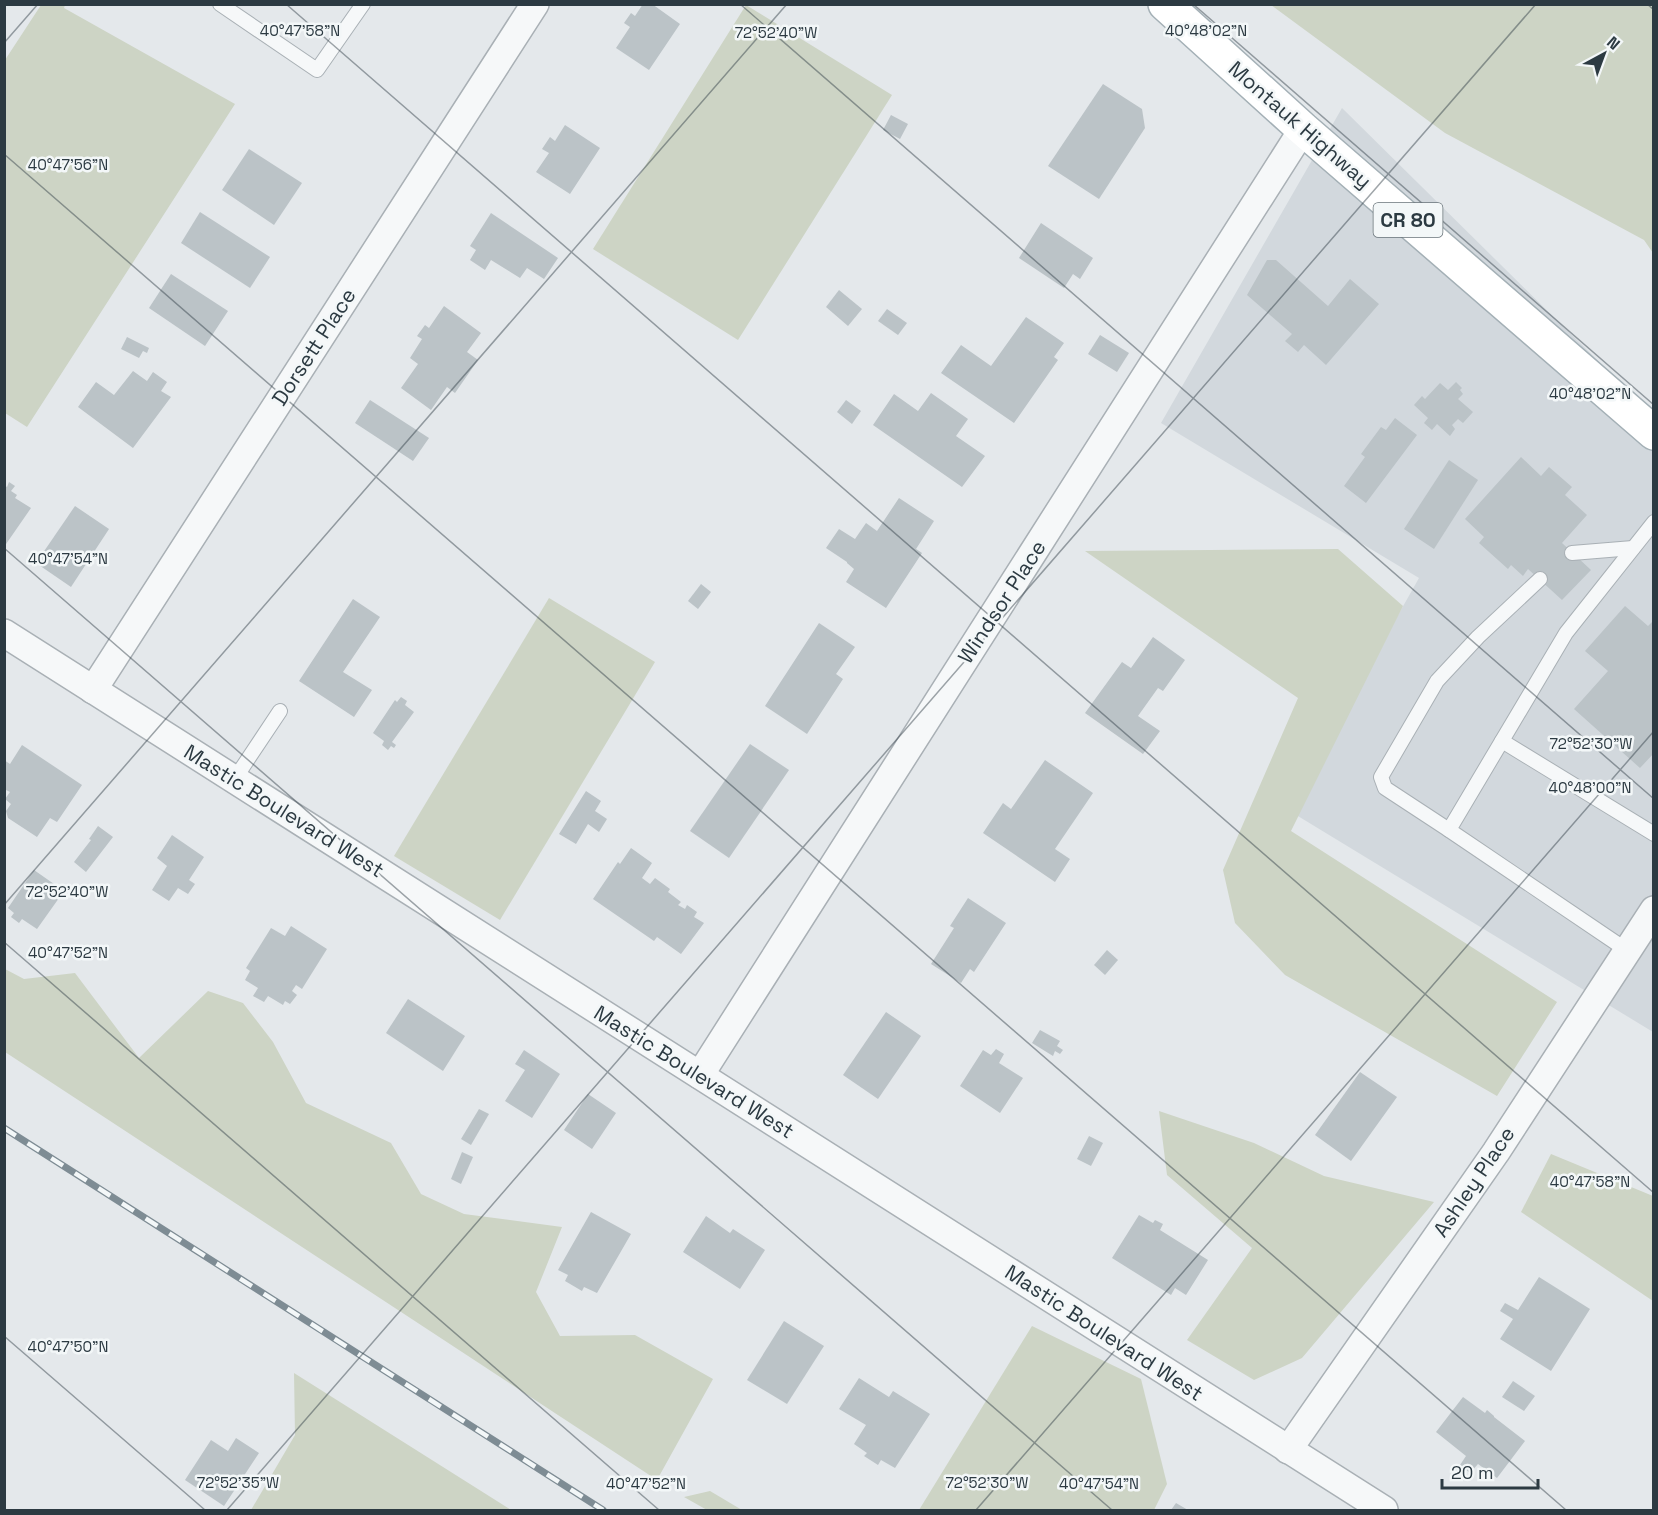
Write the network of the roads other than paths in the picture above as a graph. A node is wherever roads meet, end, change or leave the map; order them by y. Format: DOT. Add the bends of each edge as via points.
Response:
graph roads {
  1 [pos="220,4"];
  2 [pos="363,4"];
  3 [pos="535,4"];
  4 [pos="1165,4"];
  5 [pos="1303,129"];
  6 [pos="1653,433"];
  7 [pos="1653,522"];
  8 [pos="1633,548"];
  9 [pos="1572,553"];
  10 [pos="1540,579"];
  11 [pos="4,633"];
  12 [pos="93,690"];
  13 [pos="279,711"];
  14 [pos="1502,741"];
  15 [pos="234,780"];
  16 [pos="1449,830"];
  17 [pos="1653,834"];
  18 [pos="1653,910"];
  19 [pos="1628,951"];
  20 [pos="700,1075"];
  21 [pos="1288,1450"];
  22 [pos="1384,1510"];
  1 -- 2 [label="lane" via="317,70"];
  3 -- 12 [label="street, Dorsett Place"];
  4 -- 5 [label="main road, Montauk Highway / CR 80"];
  5 -- 6 [label="main road, Montauk Highway / CR 80"];
  5 -- 20 [label="street, Windsor Place"];
  7 -- 8 [label="lane"];
  8 -- 9 [label="lane"];
  8 -- 14 [label="lane" via="1566,633"];
  10 -- 16 [label="lane" via="1478,636 1437,681 1381,777 1385,788"];
  11 -- 12 [label="street, Mastic Boulevard West"];
  12 -- 15 [label="street, Mastic Boulevard West"];
  13 -- 15 [label="lane"];
  14 -- 16 [label="lane"];
  14 -- 17 [label="lane"];
  15 -- 20 [label="street, Mastic Boulevard West"];
  16 -- 19 [label="lane"];
  18 -- 19 [label="street, Ashley Place"];
  19 -- 21 [label="street, Ashley Place" via="1496,1152"];
  20 -- 21 [label="street, Mastic Boulevard West"];
  21 -- 22 [label="street, Mastic Boulevard West"];
}
